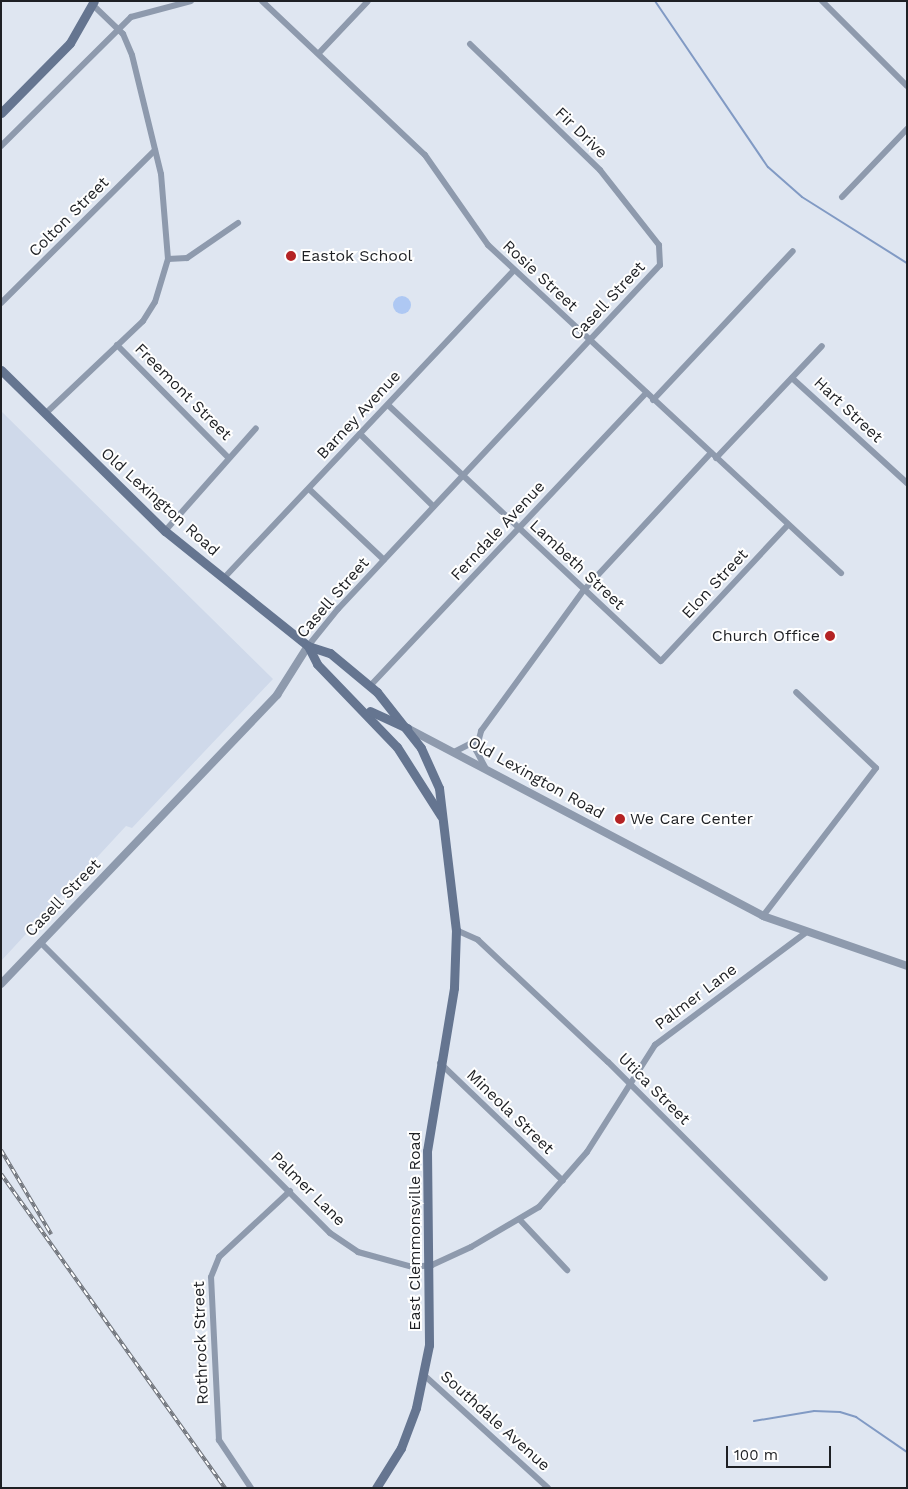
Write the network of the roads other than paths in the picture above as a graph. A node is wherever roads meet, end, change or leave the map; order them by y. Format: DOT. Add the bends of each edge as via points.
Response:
graph roads {
  1 [pos="191,1"];
  2 [pos="262,1"];
  3 [pos="368,1"];
  4 [pos="822,1"];
  5 [pos="94,3"];
  6 [pos="119,28"];
  7 [pos="470,44"];
  8 [pos="319,54"];
  9 [pos="907,86"];
  10 [pos="1,113"];
  11 [pos="907,128"];
  12 [pos="1,146"];
  13 [pos="155,150"];
  14 [pos="842,197"];
  15 [pos="238,223"];
  16 [pos="661,251"];
  17 [pos="793,251"];
  18 [pos="168,259"];
  19 [pos="514,270"];
  20 [pos="1,303"];
  21 [pos="590,342"];
  22 [pos="117,345"];
  23 [pos="822,346"];
  24 [pos="1,370"];
  25 [pos="792,378"];
  26 [pos="646,393"];
  27 [pos="653,400"];
  28 [pos="388,405"];
  29 [pos="45,414"];
  30 [pos="256,428"];
  31 [pos="360,434"];
  32 [pos="713,456"];
  33 [pos="229,458"];
  34 [pos="463,475"];
  35 [pos="907,483"];
  36 [pos="309,489"];
  37 [pos="433,506"];
  38 [pos="788,525"];
  39 [pos="519,529"];
  40 [pos="165,531"];
  41 [pos="384,560"];
  42 [pos="841,573"];
  43 [pos="223,579"];
  44 [pos="584,590"];
  45 [pos="308,646"];
  46 [pos="661,661"];
  47 [pos="370,686"];
  48 [pos="796,692"];
  49 [pos="356,701"];
  50 [pos="407,728"];
  51 [pos="476,741"];
  52 [pos="456,751"];
  53 [pos="485,768"];
  54 [pos="442,817"];
  55 [pos="762,916"];
  56 [pos="456,930"];
  57 [pos="805,933"];
  58 [pos="40,942"];
  59 [pos="907,966"];
  60 [pos="1,984"];
  61 [pos="439,1062"];
  62 [pos="630,1085"];
  63 [pos="562,1181"];
  64 [pos="290,1191"];
  65 [pos="520,1220"];
  66 [pos="432,1266"];
  67 [pos="567,1270"];
  68 [pos="825,1278"];
  69 [pos="425,1376"];
  70 [pos="251,1488"];
  71 [pos="376,1488"];
  72 [pos="548,1488"];
  1 -- 6 [label="street" via="132,17"];
  2 -- 8 [label="street, Rosie Street"];
  3 -- 8 [label="street"];
  4 -- 9 [label="street"];
  5 -- 6 [label="street"];
  5 -- 10 [label="main road" via="70,44"];
  6 -- 12 [label="street"];
  6 -- 13 [label="street" via="132,55"];
  7 -- 16 [label="street, Fir Drive" via="600,170"];
  8 -- 19 [label="street, Rosie Street" via="425,155 476,232"];
  11 -- 14 [label="street"];
  13 -- 18 [label="street"];
  13 -- 20 [label="street, Colton Street"];
  15 -- 18 [label="street" via="186,258"];
  16 -- 21 [label="street, Casell Street" via="660,265"];
  17 -- 27 [label="street"];
  18 -- 22 [label="street" via="155,302"];
  19 -- 21 [label="street, Rosie Street"];
  19 -- 28 [label="street, Barney Avenue"];
  21 -- 26 [label="street, Rosie Street"];
  21 -- 34 [label="street, Casell Street"];
  22 -- 29 [label="street"];
  22 -- 33 [label="street, Freemont Street"];
  23 -- 25 [label="street"];
  24 -- 29 [label="main road, Old Lexington Road"];
  25 -- 32 [label="street"];
  25 -- 35 [label="street, Hart Street"];
  26 -- 27 [label="street, Rosie Street"];
  26 -- 39 [label="street, Ferndale Avenue"];
  27 -- 32 [label="street, Rosie Street"];
  28 -- 31 [label="street, Barney Avenue"];
  28 -- 34 [label="street, Lambeth Street"];
  29 -- 40 [label="main road, Old Lexington Road"];
  30 -- 33 [label="street"];
  31 -- 36 [label="street, Barney Avenue"];
  31 -- 37 [label="street"];
  32 -- 38 [label="street, Rosie Street"];
  32 -- 44 [label="street"];
  33 -- 40 [label="street"];
  34 -- 37 [label="street, Casell Street"];
  34 -- 39 [label="street, Lambeth Street"];
  36 -- 41 [label="street"];
  36 -- 43 [label="street, Barney Avenue"];
  37 -- 41 [label="street, Casell Street"];
  38 -- 42 [label="street, Rosie Street"];
  38 -- 46 [label="street, Elon Street"];
  39 -- 44 [label="street, Lambeth Street"];
  39 -- 47 [label="street, Ferndale Avenue"];
  40 -- 43 [label="main road, Old Lexington Road"];
  41 -- 45 [label="street, Casell Street"];
  43 -- 45 [label="main road, Old Lexington Road"];
  44 -- 46 [label="street, Lambeth Street"];
  44 -- 51 [label="street"];
  45 -- 47 [label="main road, Old Lexington Road" via="330,653"];
  45 -- 49 [label="main road, Old Lexington Road" via="317,664"];
  45 -- 58 [label="street, Casell Street" via="277,695"];
  47 -- 50 [label="main road, Old Lexington Road"];
  48 -- 55 [label="street" via="876,768"];
  49 -- 50 [label="main road"];
  49 -- 54 [label="main road, East Clemmonsville Road" via="398,747"];
  50 -- 52 [label="street, Old Lexington Road"];
  50 -- 54 [label="main road, East Clemmonsville Road" via="433,772"];
  51 -- 52 [label="street"];
  51 -- 53 [label="street"];
  52 -- 53 [label="street, Old Lexington Road"];
  53 -- 55 [label="street, Old Lexington Road"];
  54 -- 56 [label="main road, East Clemmonsville Road"];
  55 -- 57 [label="street, Old Lexington Road"];
  56 -- 61 [label="main road, East Clemmonsville Road" via="454,988"];
  56 -- 62 [label="street, Utica Street" via="478,940"];
  57 -- 59 [label="street, Old Lexington Road"];
  57 -- 62 [label="street, Palmer Lane" via="665,1036"];
  58 -- 60 [label="street, Casell Street"];
  58 -- 64 [label="street, Palmer Lane"];
  61 -- 63 [label="street, Mineola Street"];
  61 -- 66 [label="main road, East Clemmonsville Road" via="427,1152"];
  62 -- 63 [label="street, Palmer Lane" via="587,1152"];
  62 -- 68 [label="street, Utica Street"];
  63 -- 65 [label="street, Palmer Lane"];
  64 -- 66 [label="street, Palmer Lane" via="330,1233 358,1252 389,1264"];
  64 -- 70 [label="street, Rothrock Street" via="219,1258 211,1277 219,1440"];
  65 -- 66 [label="street, Palmer Lane"];
  65 -- 67 [label="street"];
  66 -- 69 [label="main road, East Clemmonsville Road"];
  69 -- 71 [label="main road, East Clemmonsville Road" via="401,1448"];
  69 -- 72 [label="street, Southdale Avenue"];
}
